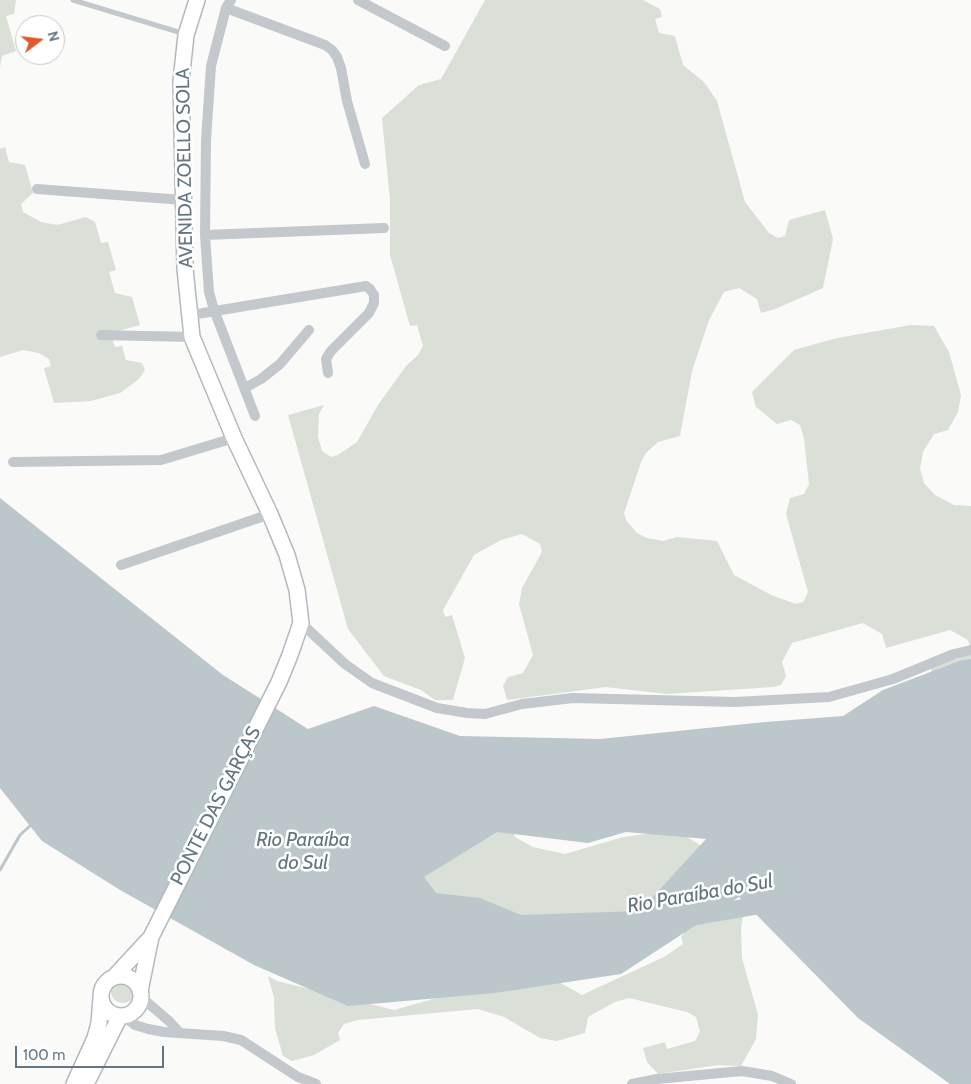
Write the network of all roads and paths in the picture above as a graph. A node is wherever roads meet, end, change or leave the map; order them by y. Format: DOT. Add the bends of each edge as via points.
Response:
graph roads {
  1 [pos="73,0"];
  2 [pos="197,0"];
  3 [pos="358,0"];
  4 [pos="228,4"];
  5 [pos="186,34"];
  6 [pos="445,46"];
  7 [pos="365,164"];
  8 [pos="37,189"];
  9 [pos="183,200"];
  10 [pos="384,228"];
  11 [pos="205,235"];
  12 [pos="214,310"];
  13 [pos="190,315"];
  14 [pos="309,330"];
  15 [pos="101,335"];
  16 [pos="192,337"];
  17 [pos="328,373"];
  18 [pos="245,388"];
  19 [pos="255,416"];
  20 [pos="234,438"];
  21 [pos="13,462"];
  22 [pos="270,514"];
  23 [pos="121,565"];
  24 [pos="301,623"];
  25 [pos="971,650"];
  26 [pos="278,682"];
  27 [pos="153,934"];
  28 [pos="114,977"];
  29 [pos="140,994"];
  30 [pos="101,998"];
  31 [pos="121,1016"];
  32 [pos="179,1032"];
  33 [pos="771,1080"];
  34 [pos="74,1084"];
  35 [pos="86,1084"];
  36 [pos="316,1084"];
  37 [pos="632,1084"];
  38 [pos="791,1084"];
  1 -- 5 [label="lane"];
  2 -- 5 [label="main road, AVENIDA ZOELLO SOLA"];
  3 -- 6 [label="street"];
  4 -- 7 [label="street" via="332,50 341,68"];
  4 -- 11 [label="street" via="211,66"];
  5 -- 9 [label="main road, AVENIDA ZOELLO SOLA" via="182,81"];
  8 -- 9 [label="street"];
  9 -- 13 [label="main road, AVENIDA ZOELLO SOLA"];
  10 -- 11 [label="street"];
  11 -- 12 [label="street" via="209,292"];
  12 -- 13 [label="street"];
  12 -- 17 [label="street" via="366,286 374,295 370,313 331,351 326,360"];
  12 -- 18 [label="street"];
  13 -- 16 [label="main road, AVENIDA ZOELLO SOLA"];
  14 -- 18 [label="street" via="280,364"];
  15 -- 16 [label="street"];
  16 -- 20 [label="main road, AVENIDA ZOELLO SOLA"];
  18 -- 19 [label="street"];
  20 -- 21 [label="street" via="161,460"];
  20 -- 22 [label="main road, AVENIDA ZOELLO SOLA"];
  22 -- 23 [label="street"];
  22 -- 24 [label="main road, AVENIDA ZOELLO SOLA" via="297,590"];
  24 -- 25 [label="street" via="345,664 372,683 437,708 485,714 522,704 573,698 735,702 829,697 893,680"];
  24 -- 26 [label="main road, AVENIDA ZOELLO SOLA"];
  26 -- 27 [label="main road, PONTE DAS GARÇAS"];
  27 -- 28 [label="main road"];
  27 -- 29 [label="main road"];
  28 -- 29 [label="main road" via="133,980"];
  28 -- 30 [label="main road" via="104,985"];
  29 -- 31 [label="main road" via="136,1009"];
  29 -- 32 [label="street"];
  30 -- 31 [label="main road" via="106,1010"];
  30 -- 34 [label="main road" via="95,1038"];
  31 -- 32 [label="street" via="148,1029"];
  31 -- 35 [label="main road"];
  32 -- 36 [label="street" via="241,1040 298,1077"];
  33 -- 37 [label="street" via="742,1071"];
  33 -- 38 [label="street"];
}
